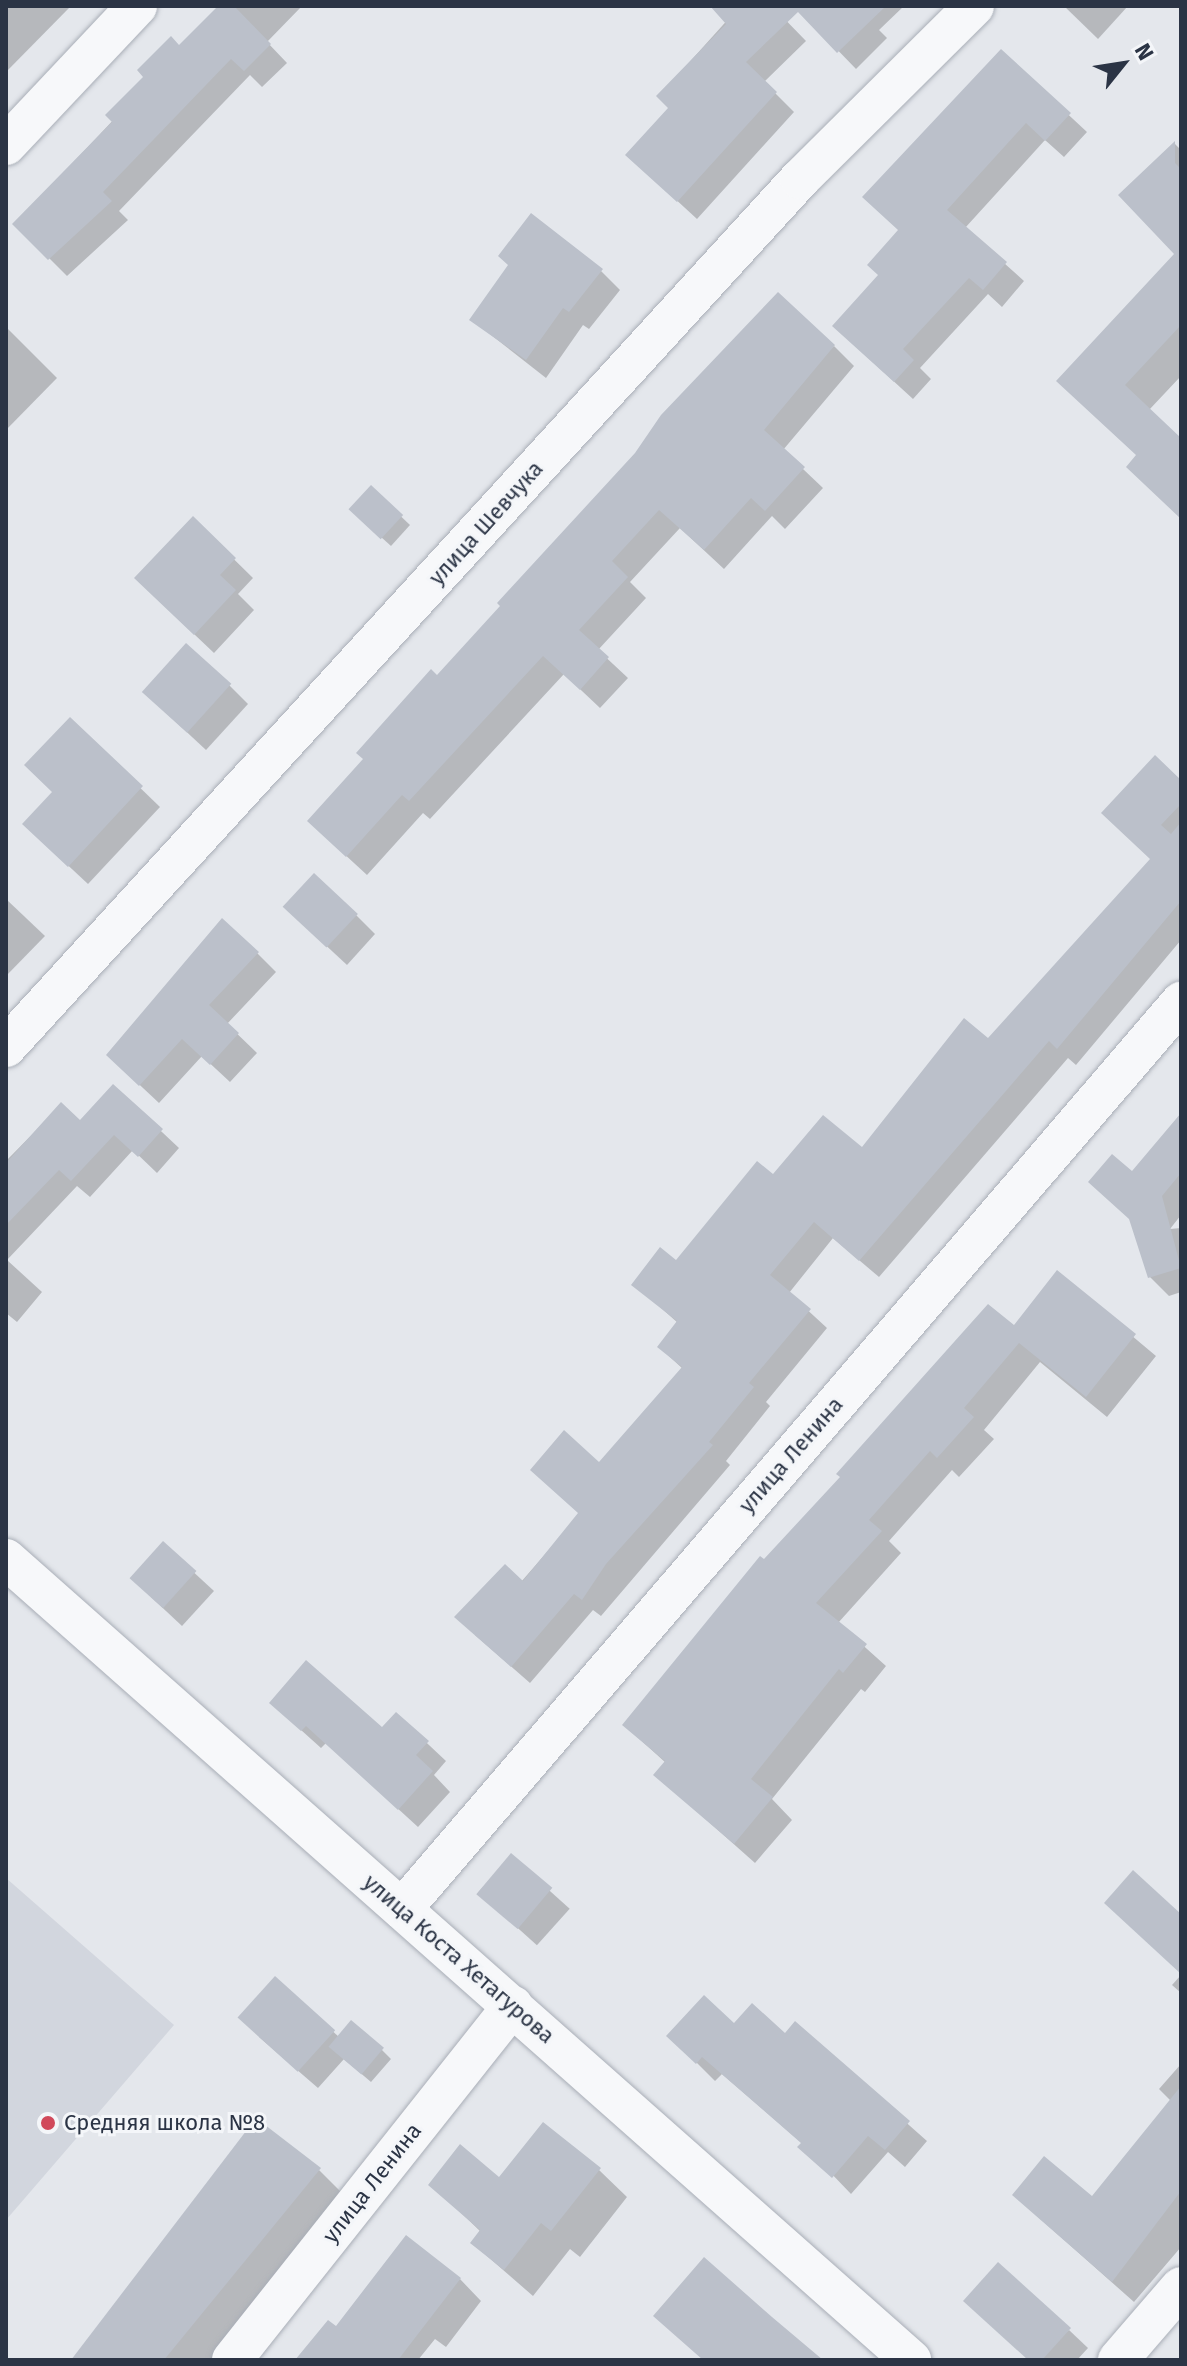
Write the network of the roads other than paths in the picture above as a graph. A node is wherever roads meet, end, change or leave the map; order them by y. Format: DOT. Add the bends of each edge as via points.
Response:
graph roads {
  1 [pos="137,6"];
  2 [pos="974,6"];
  3 [pos="6,145"];
  4 [pos="1181,1002"];
  5 [pos="6,1047"];
  6 [pos="6,1559"];
  7 [pos="402,1909"];
  8 [pos="513,2006"];
  9 [pos="1181,2287"];
  10 [pos="232,2360"];
  11 [pos="911,2360"];
  12 [pos="1118,2360"];
  1 -- 3 [label="street"];
  2 -- 5 [label="street, улица Шевчука" via="800,179"];
  4 -- 7 [label="street, улица Ленина"];
  6 -- 7 [label="street, улица Коста Хетагурова"];
  7 -- 8 [label="street, улица Коста Хетагурова"];
  8 -- 10 [label="street, улица Ленина"];
  8 -- 11 [label="street, улица Коста Хетагурова"];
  9 -- 12 [label="street"];
}
